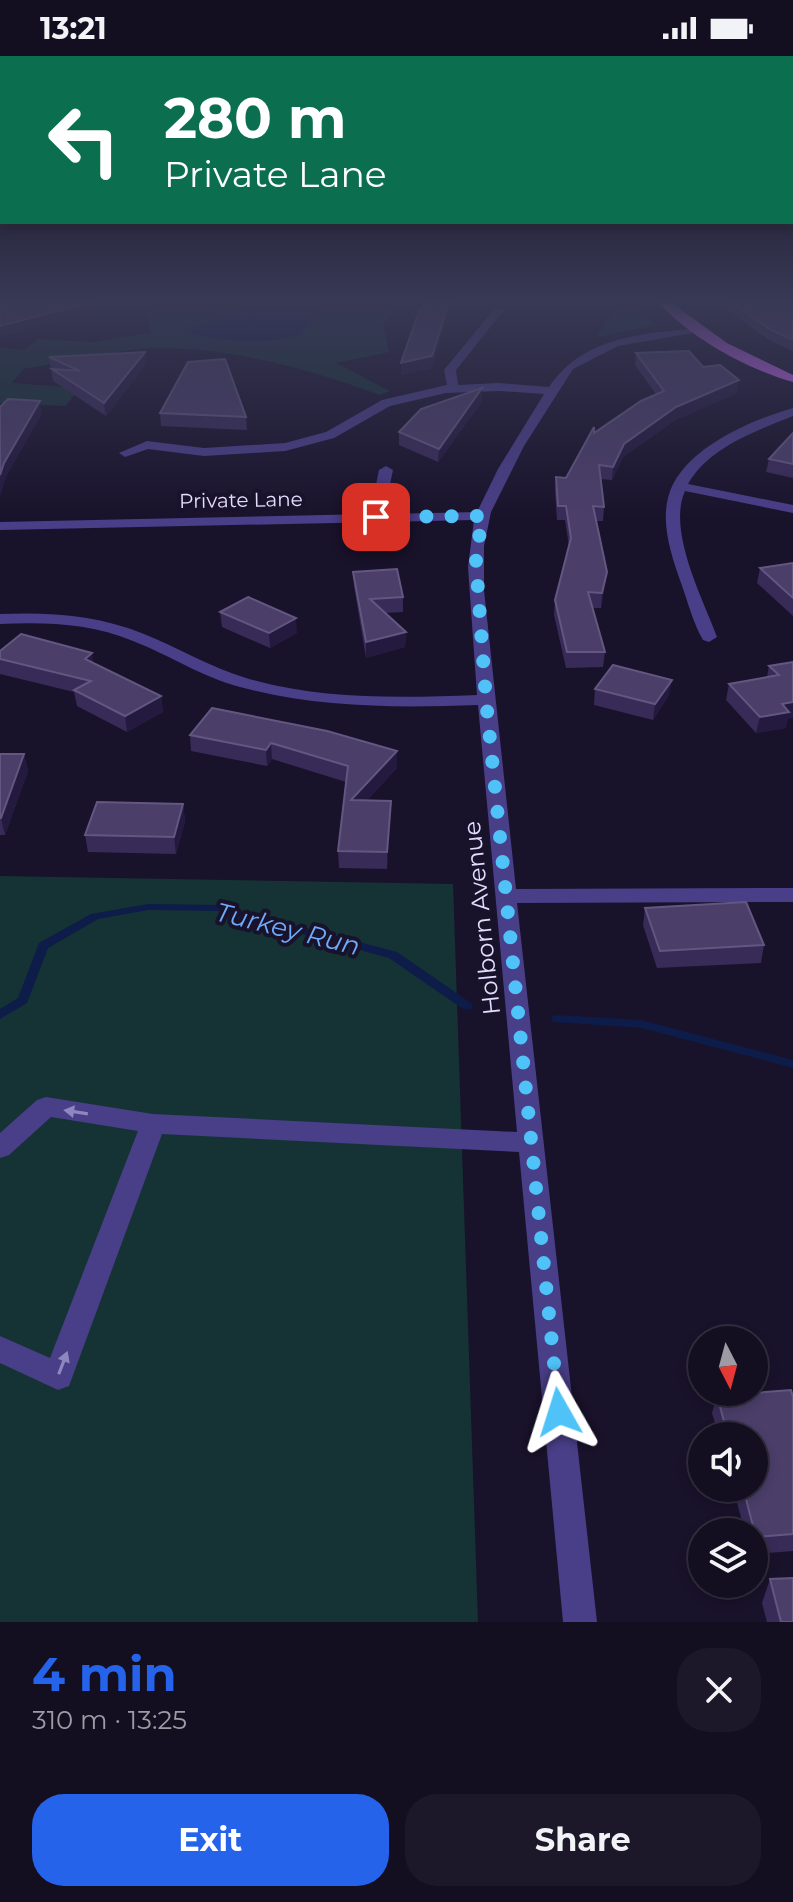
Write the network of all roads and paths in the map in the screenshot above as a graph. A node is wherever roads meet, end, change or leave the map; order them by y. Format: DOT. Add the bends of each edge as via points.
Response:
graph roads {
  1 [pos="450,372"];
  2 [pos="565,372"];
  3 [pos="453,389"];
  4 [pos="552,391"];
  5 [pos="793,412"];
  6 [pos="125,453"];
  7 [pos="386,470"];
  8 [pos="679,486"];
  9 [pos="793,509"];
  10 [pos="482,516"];
  11 [pos="376,517"];
  12 [pos="0,526"];
  13 [pos="0,619"];
  14 [pos="709,637"];
  15 [pos="486,700"];
  16 [pos="793,895"];
  17 [pos="506,896"];
  18 [pos="153,1124"];
  19 [pos="531,1143"];
  20 [pos="0,1148"];
  21 [pos="0,1349"];
  22 [pos="580,1622"];
  1 -- 3 [label="street"];
  2 -- 4 [label="street, Holborn Avenue"];
  3 -- 4 [label="street"];
  3 -- 6 [label="street" via="386,403 330,435 285,447 218,452 147,445"];
  4 -- 10 [label="street, Holborn Avenue"];
  5 -- 8 [label="street" via="712,451"];
  7 -- 11 [label="street"];
  8 -- 9 [label="street"];
  8 -- 14 [label="street" via="673,520"];
  10 -- 11 [label="street, Private Lane"];
  10 -- 15 [label="street, Holborn Avenue" via="476,561"];
  11 -- 12 [label="street, Private Lane"];
  13 -- 15 [label="street" via="58,619 120,630 209,671 284,692 381,703"];
  15 -- 17 [label="street, Holborn Avenue"];
  16 -- 17 [label="street"];
  17 -- 19 [label="street, Holborn Avenue"];
  18 -- 19 [label="street"];
  18 -- 20 [label="street, one-way" via="46,1107"];
  21 -- 18 [label="street, one-way" via="58,1376"];
  19 -- 22 [label="street, Holborn Avenue"];
}
